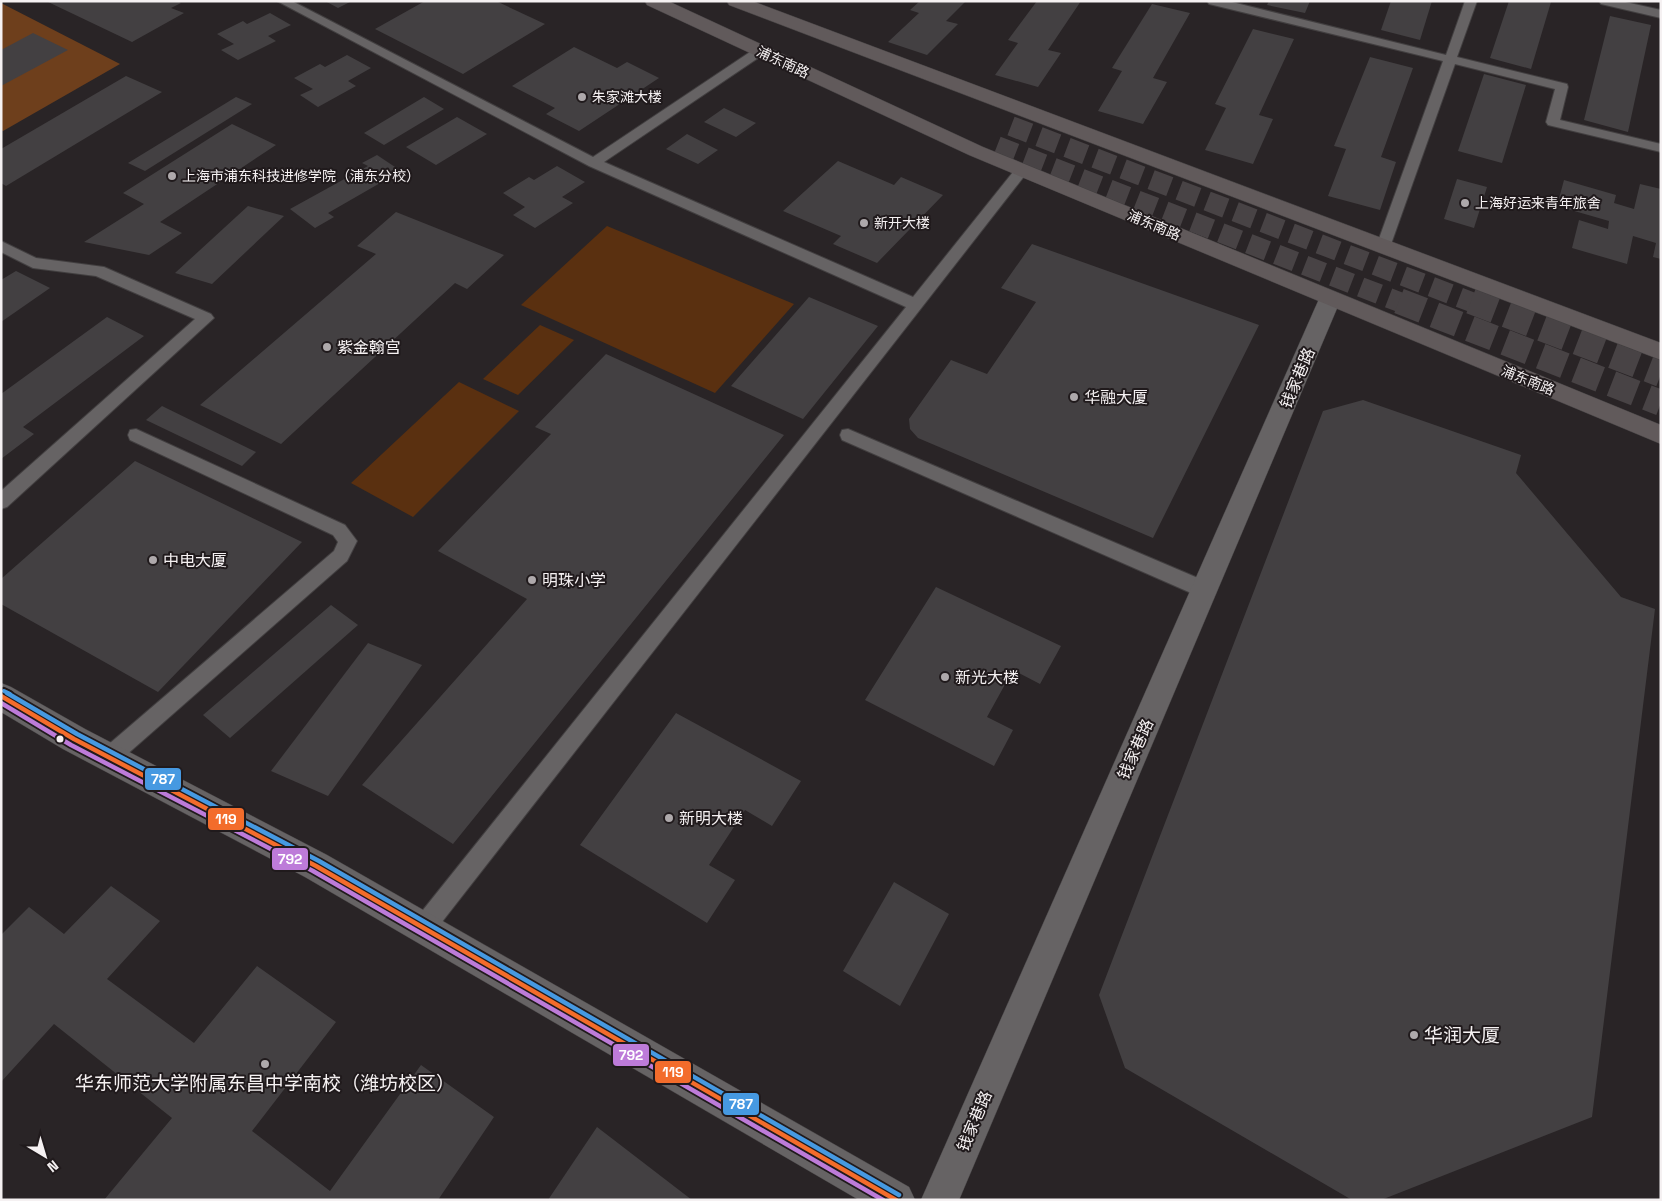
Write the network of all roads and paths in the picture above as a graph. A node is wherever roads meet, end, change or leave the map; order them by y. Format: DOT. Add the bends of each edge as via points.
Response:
graph roads {
  1 [pos="283,1"];
  2 [pos="654,1"];
  3 [pos="725,1"];
  4 [pos="735,1"];
  5 [pos="1213,1"];
  6 [pos="1470,1"];
  7 [pos="1605,1"];
  8 [pos="1661,14"];
  9 [pos="760,51"];
  10 [pos="1450,59"];
  11 [pos="984,114"];
  12 [pos="997,146"];
  13 [pos="1661,148"];
  14 [pos="594,163"];
  15 [pos="1022,170"];
  16 [pos="1,246"];
  17 [pos="1383,247"];
  18 [pos="1330,298"];
  19 [pos="916,306"];
  20 [pos="1661,352"];
  21 [pos="136,435"];
  22 [pos="848,435"];
  23 [pos="1661,435"];
  24 [pos="1,502"];
  25 [pos="1205,590"];
  26 [pos="1,696"];
  27 [pos="109,757"];
  28 [pos="423,928"];
  29 [pos="877,1196"];
  30 [pos="940,1200"];
  1 -- 14 [label="lane"];
  2 -- 9 [label="main road, 浦东南路"];
  2 -- 12 [label="main road, 浦东南路"];
  3 -- 11 [label="main road, 浦东南路"];
  4 -- 17 [label="main road"];
  5 -- 10 [label="lane"];
  6 -- 10 [label="lane"];
  7 -- 8 [label="lane"];
  9 -- 14 [label="lane"];
  9 -- 15 [label="main road, 浦东南路"];
  10 -- 13 [label="lane" via="1562,87 1553,122"];
  10 -- 17 [label="lane"];
  14 -- 19 [label="lane"];
  15 -- 18 [label="main road, 浦东南路"];
  15 -- 19 [label="lane"];
  16 -- 24 [label="lane" via="32,263 99,271 206,318"];
  17 -- 20 [label="main road"];
  18 -- 23 [label="main road, 浦东南路"];
  18 -- 25 [label="street, 钱家巷路"];
  19 -- 28 [label="lane"];
  21 -- 27 [label="lane" via="339,530 348,541 341,556"];
  22 -- 25 [label="lane"];
  25 -- 30 [label="street, 钱家巷路"];
  26 -- 27 [label="street"];
  27 -- 28 [label="street" via="316,866"];
  28 -- 29 [label="street"];
}
